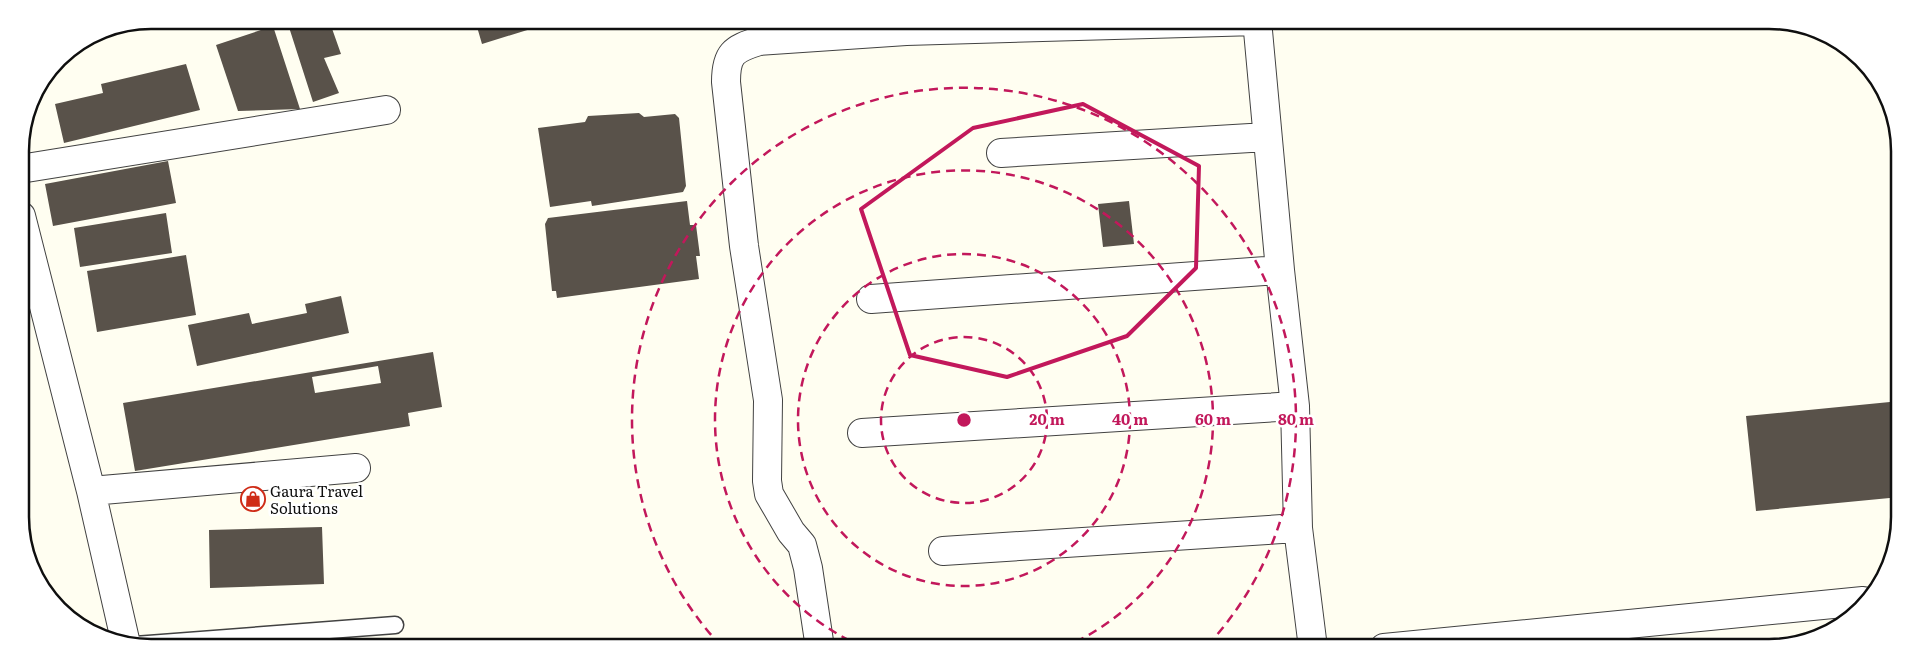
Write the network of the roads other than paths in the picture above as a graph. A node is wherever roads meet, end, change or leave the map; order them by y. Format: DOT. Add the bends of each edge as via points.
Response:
graph roads {
  1 [pos="986,29"];
  2 [pos="1258,29"];
  3 [pos="386,110"];
  4 [pos="1267,137"];
  5 [pos="1001,153"];
  6 [pos="29,168"];
  7 [pos="29,248"];
  8 [pos="1280,270"];
  9 [pos="871,299"];
  10 [pos="1295,406"];
  11 [pos="862,433"];
  12 [pos="356,468"];
  13 [pos="91,492"];
  14 [pos="1298,528"];
  15 [pos="942,551"];
  16 [pos="1857,602"];
  17 [pos="395,625"];
  18 [pos="124,636"];
  19 [pos="213,639"];
  20 [pos="819,639"];
  21 [pos="1312,639"];
  22 [pos="1476,639"];
  1 -- 20 [label="street" via="759,41 741,47 726,65 744,246 768,400 769,494 802,546"];
  2 -- 4 [label="street"];
  3 -- 6 [label="street"];
  4 -- 5 [label="street"];
  4 -- 8 [label="street"];
  7 -- 13 [label="street"];
  8 -- 9 [label="street"];
  8 -- 10 [label="street"];
  10 -- 11 [label="street"];
  10 -- 14 [label="street"];
  12 -- 13 [label="street"];
  13 -- 18 [label="street"];
  14 -- 15 [label="street"];
  14 -- 21 [label="street"];
  16 -- 22 [label="street"];
  17 -- 19 [label="lane"];
}
